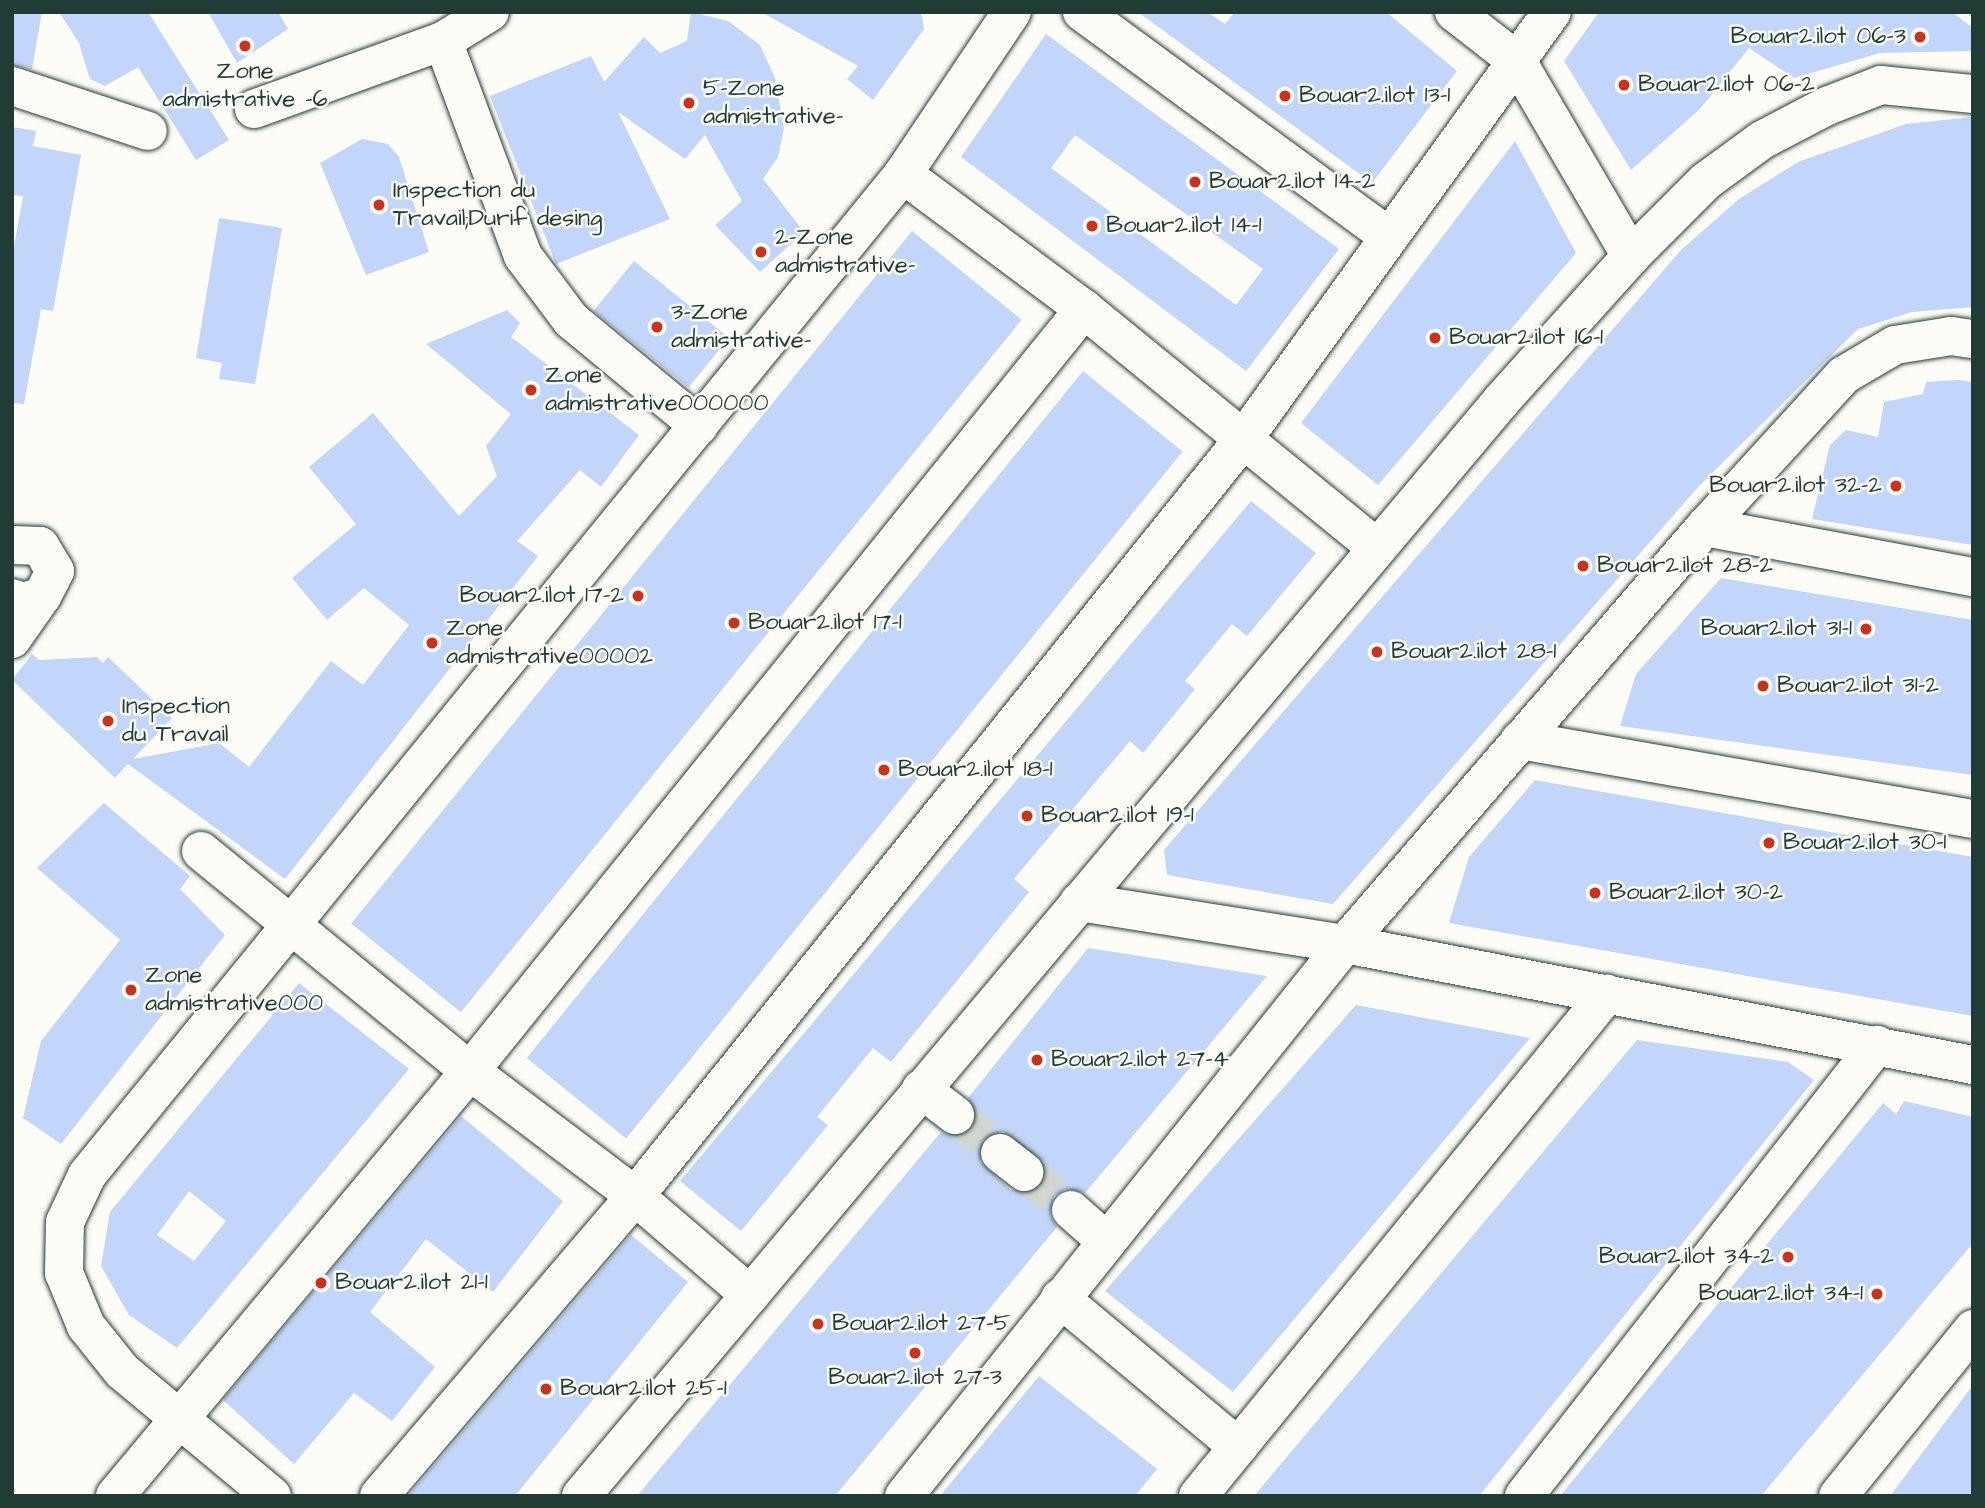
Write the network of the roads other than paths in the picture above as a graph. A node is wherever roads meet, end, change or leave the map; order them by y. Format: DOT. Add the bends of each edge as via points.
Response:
graph roads {
  1 [pos="491,12"];
  2 [pos="1012,12"];
  3 [pos="1082,12"];
  4 [pos="1454,12"];
  5 [pos="1552,12"];
  6 [pos="443,41"];
  7 [pos="1517,61"];
  8 [pos="12,86"];
  9 [pos="1973,94"];
  10 [pos="254,109"];
  11 [pos="148,131"];
  12 [pos="903,174"];
  13 [pos="1387,235"];
  14 [pos="1631,256"];
  15 [pos="1084,309"];
  16 [pos="1973,339"];
  17 [pos="699,426"];
  18 [pos="1245,437"];
  19 [pos="1705,527"];
  20 [pos="12,545"];
  21 [pos="1377,548"];
  22 [pos="1973,577"];
  23 [pos="27,597"];
  24 [pos="12,639"];
  25 [pos="1520,740"];
  26 [pos="1973,819"];
  27 [pos="201,851"];
  28 [pos="1079,902"];
  29 [pos="288,927"];
  30 [pos="1345,944"];
  31 [pos="1607,994"];
  32 [pos="1877,1045"];
  33 [pos="1973,1065"];
  34 [pos="470,1071"];
  35 [pos="921,1089"];
  36 [pos="955,1115"];
  37 [pos="635,1196"];
  38 [pos="1071,1210"];
  39 [pos="1106,1241"];
  40 [pos="750,1295"];
  41 [pos="1060,1298"];
  42 [pos="1967,1349"];
  43 [pos="175,1419"];
  44 [pos="1238,1447"];
  45 [pos="115,1496"];
  46 [pos="272,1496"];
  47 [pos="379,1496"];
  48 [pos="580,1496"];
  49 [pos="904,1496"];
  50 [pos="1198,1496"];
  51 [pos="1524,1496"];
  52 [pos="1838,1496"];
  1 -- 6 [label="street"];
  2 -- 12 [label="street"];
  3 -- 13 [label="street"];
  4 -- 7 [label="street"];
  5 -- 7 [label="street"];
  6 -- 10 [label="street"];
  6 -- 17 [label="street" via="523,256 571,320"];
  7 -- 13 [label="street"];
  7 -- 14 [label="street"];
  8 -- 11 [label="street"];
  9 -- 14 [label="street" via="1881,85 1827,106 1762,140 1706,181"];
  12 -- 15 [label="street"];
  12 -- 17 [label="street"];
  13 -- 18 [label="street"];
  14 -- 21 [label="street"];
  15 -- 18 [label="street"];
  15 -- 34 [label="street"];
  16 -- 19 [label="street" via="1951,336 1895,345 1844,375"];
  17 -- 29 [label="street"];
  18 -- 21 [label="street"];
  18 -- 37 [label="street"];
  19 -- 22 [label="street"];
  19 -- 25 [label="street"];
  20 -- 23 [label="street" via="31,543 48,552 54,580"];
  21 -- 28 [label="street"];
  23 -- 24 [label="street"];
  25 -- 26 [label="street"];
  25 -- 30 [label="street"];
  27 -- 29 [label="street"];
  28 -- 30 [label="street"];
  28 -- 35 [label="street"];
  29 -- 34 [label="street"];
  29 -- 43 [label="street" via="87,1175 65,1222 64,1273 86,1326 122,1371"];
  30 -- 31 [label="street"];
  30 -- 39 [label="street"];
  31 -- 32 [label="street"];
  31 -- 44 [label="street"];
  32 -- 33 [label="street"];
  32 -- 51 [label="street"];
  34 -- 37 [label="street"];
  34 -- 43 [label="street"];
  35 -- 36 [label="street"];
  35 -- 40 [label="street"];
  37 -- 40 [label="street"];
  37 -- 47 [label="street"];
  38 -- 39 [label="street"];
  39 -- 41 [label="street"];
  40 -- 48 [label="street"];
  41 -- 44 [label="street"];
  41 -- 49 [label="street"];
  42 -- 52 [label="street"];
  43 -- 45 [label="street"];
  43 -- 46 [label="street"];
  44 -- 50 [label="street"];
}
